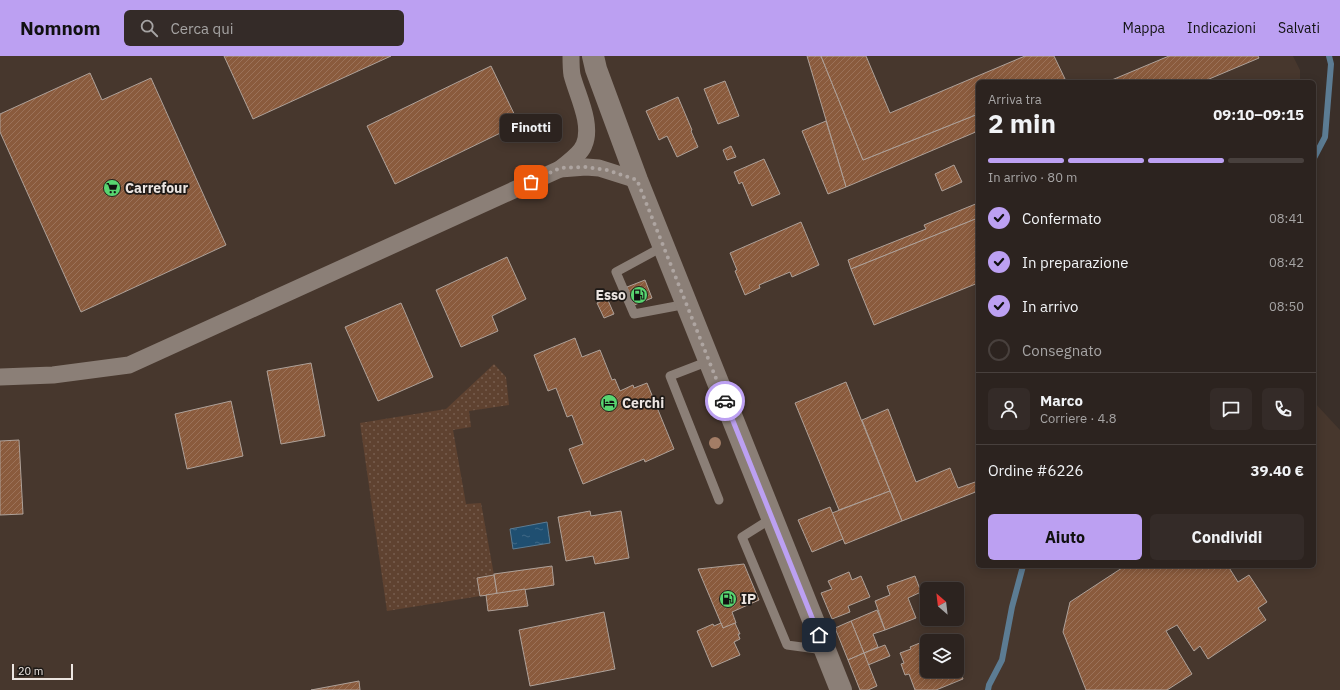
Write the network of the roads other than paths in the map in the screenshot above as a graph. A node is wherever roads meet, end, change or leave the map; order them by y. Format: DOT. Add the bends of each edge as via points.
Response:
graph roads {
  1 [pos="571,56"];
  2 [pos="593,60"];
  3 [pos="560,168"];
  4 [pos="637,180"];
  5 [pos="664,246"];
  6 [pos="687,304"];
  7 [pos="709,361"];
  8 [pos="0,377"];
  9 [pos="719,500"];
  10 [pos="772,518"];
  11 [pos="825,650"];
  12 [pos="841,690"];
  1 -- 3 [label="street" via="572,73 585,115 586,136 584,146"];
  2 -- 4 [label="main road"];
  3 -- 4 [label="street" via="598,168"];
  3 -- 8 [label="street" via="129,365 52,375"];
  4 -- 5 [label="main road"];
  5 -- 6 [label="main road"];
  5 -- 6 [label="lane" via="616,272 634,314"];
  6 -- 7 [label="main road"];
  7 -- 9 [label="lane" via="670,376"];
  7 -- 10 [label="main road"];
  10 -- 11 [label="main road"];
  10 -- 11 [label="lane" via="742,537 787,645"];
  11 -- 12 [label="main road"];
}
